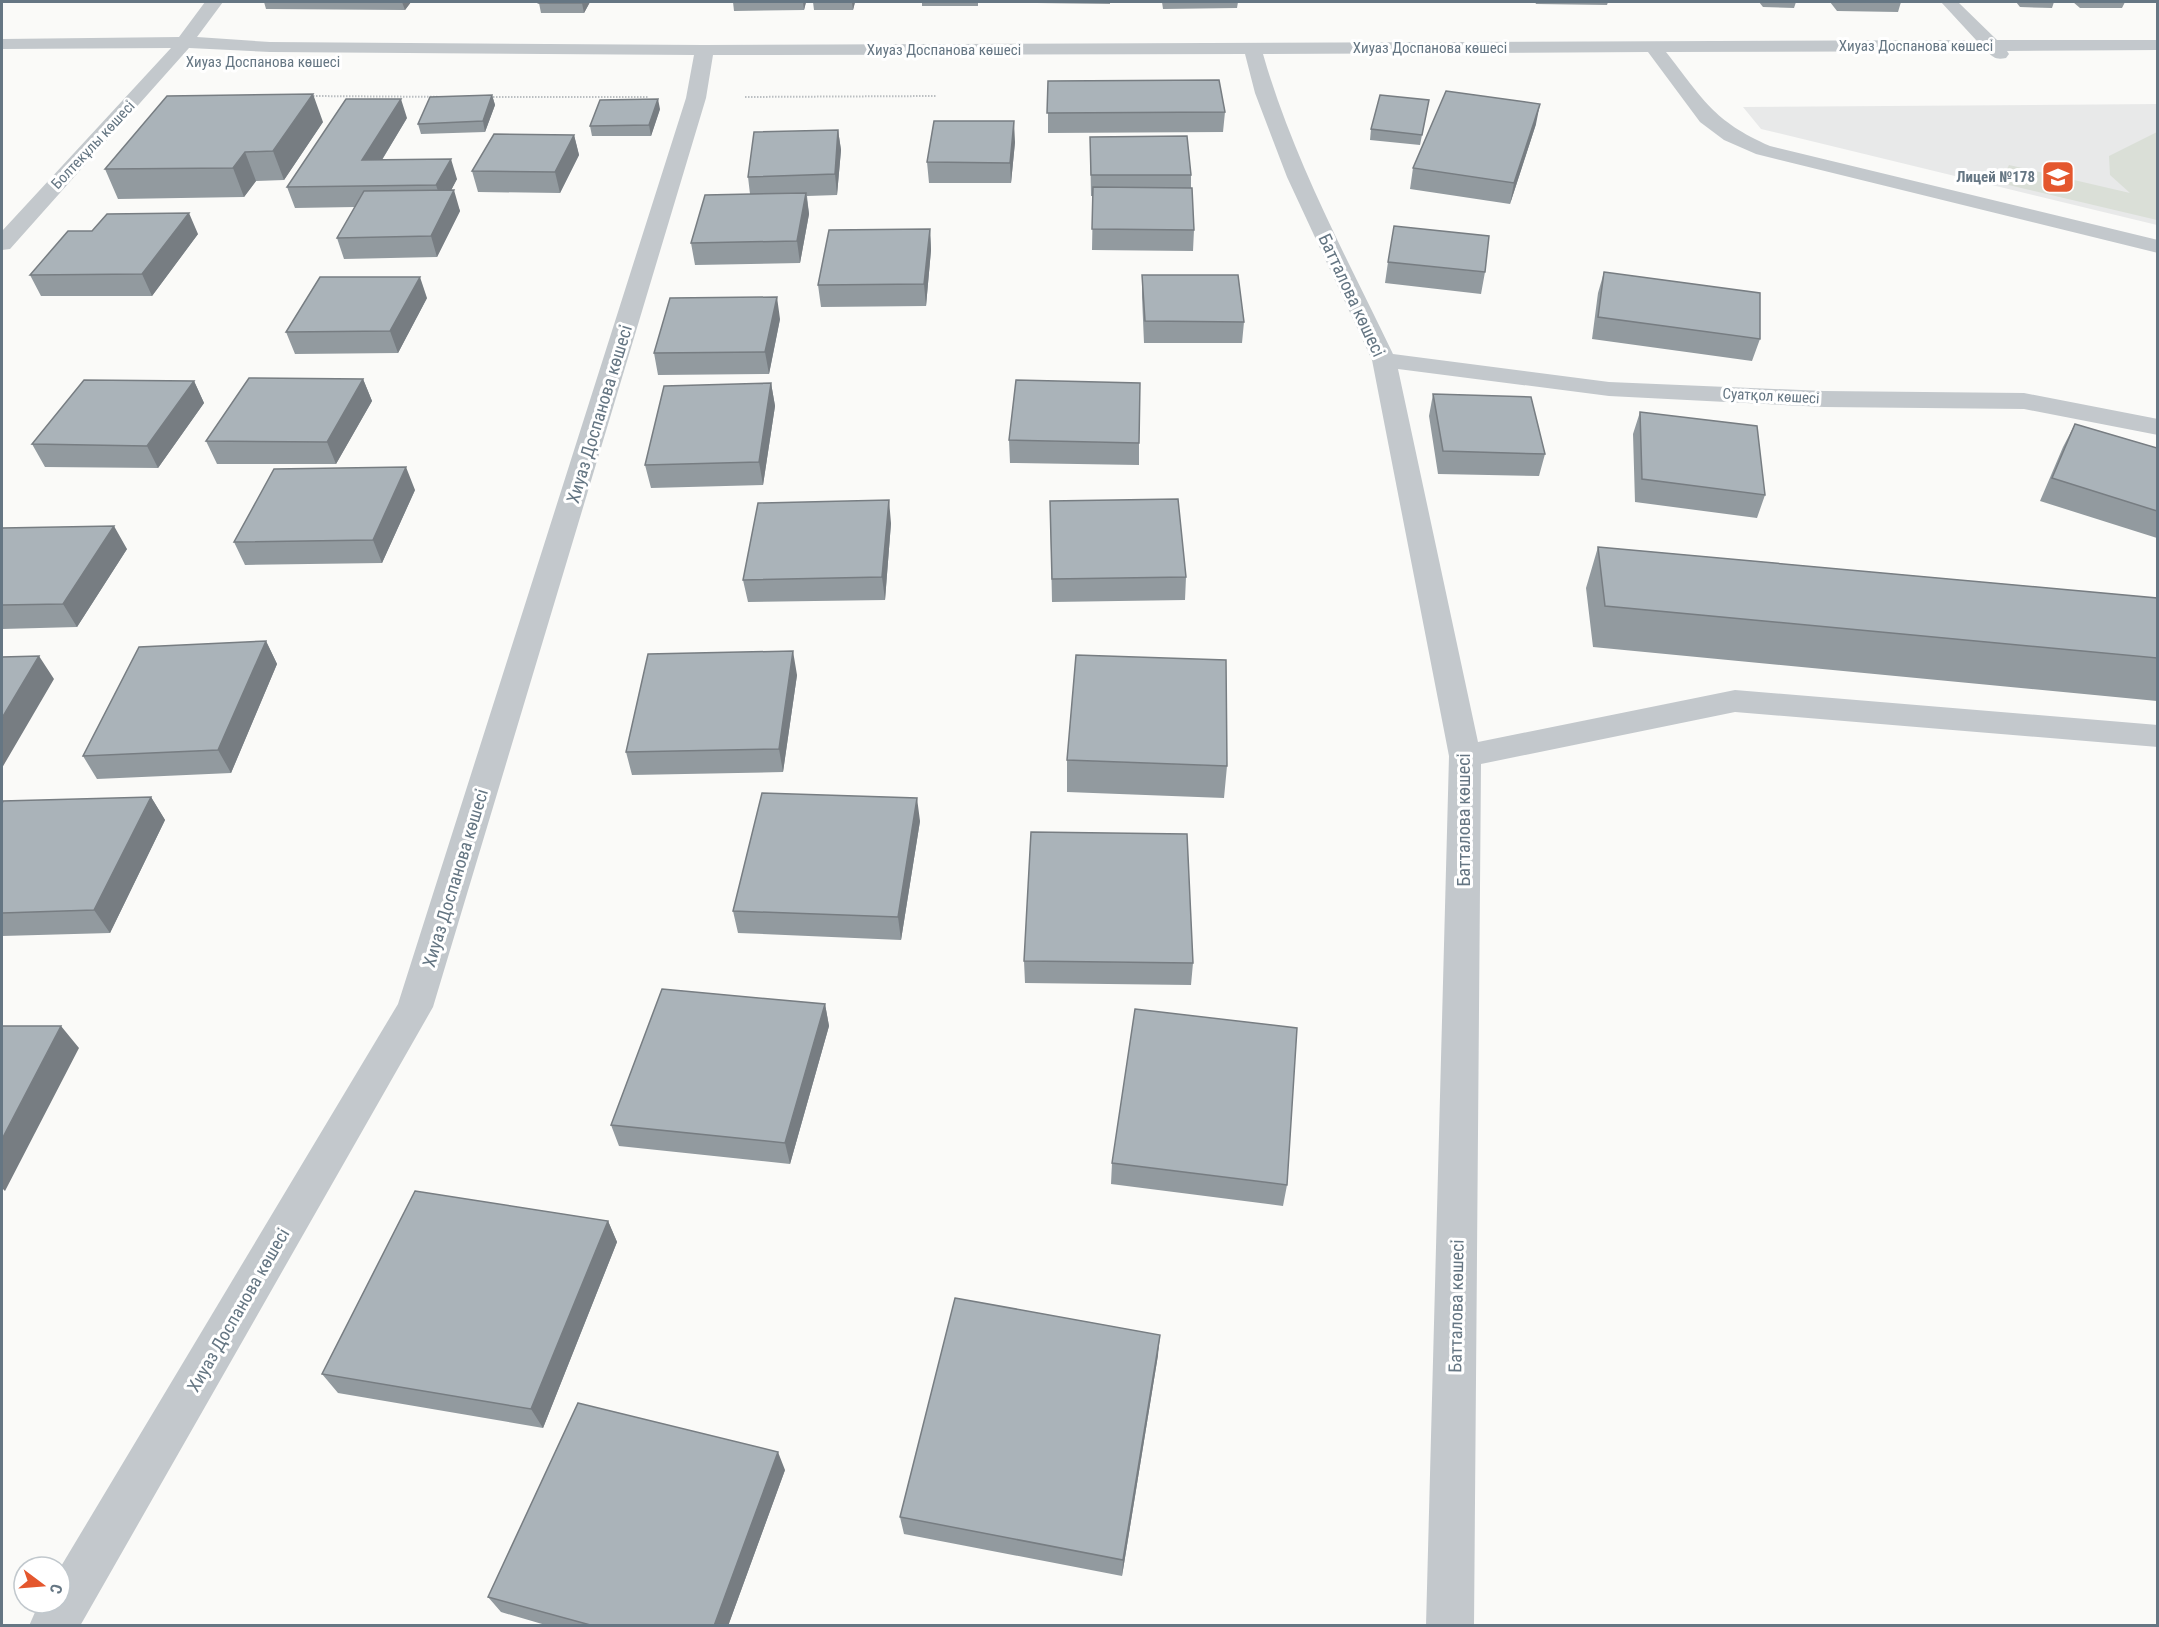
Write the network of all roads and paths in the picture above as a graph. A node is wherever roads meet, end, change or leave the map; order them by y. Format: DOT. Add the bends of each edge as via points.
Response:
graph roads {
  1 [pos="214,2"];
  2 [pos="1949,2"];
  3 [pos="182,42"];
  4 [pos="2,44"];
  5 [pos="2157,45"];
  6 [pos="1997,51"];
  7 [pos="1658,53"];
  8 [pos="1255,56"];
  9 [pos="2157,56"];
  10 [pos="704,57"];
  11 [pos="2,59"];
  12 [pos="170,61"];
  13 [pos="2,244"];
  14 [pos="2157,246"];
  15 [pos="1384,360"];
  16 [pos="2157,427"];
  17 [pos="2157,736"];
  18 [pos="1465,756"];
  19 [pos="53,1626"];
  20 [pos="1450,1626"];
  1 -- 3 [label="street, Болтекұлы көшесі"];
  2 -- 6 [label="street"];
  3 -- 4 [label="street, Хиуаз Доспанова көшесі"];
  3 -- 10 [label="street, Хиуаз Доспанова көшесі"];
  3 -- 12 [label="street, Болтекұлы көшесі"];
  5 -- 6 [label="street, Хиуаз Доспанова көшесі"];
  6 -- 7 [label="street, Хиуаз Доспанова көшесі"];
  6 -- 9 [label="street, Хиуаз Доспанова көшесі"];
  7 -- 8 [label="street, Хиуаз Доспанова көшесі"];
  7 -- 14 [label="street" via="1707,118 1731,136 1763,150"];
  8 -- 10 [label="street, Хиуаз Доспанова көшесі"];
  8 -- 15 [label="street, Батталова көшесі" via="1297,177"];
  10 -- 12 [label="street, Хиуаз Доспанова көшесі"];
  10 -- 19 [label="street, Хиуаз Доспанова көшесі" via="696,98 416,1006"];
  11 -- 12 [label="street, Хиуаз Доспанова көшесі"];
  12 -- 13 [label="street, Болтекұлы көшесі"];
  15 -- 16 [label="street, Суатқол көшесі" via="1609,388 1824,399 2024,401"];
  15 -- 18 [label="street, Батталова көшесі"];
  17 -- 18 [label="street" via="1735,701"];
  18 -- 20 [label="street, Батталова көшесі"];
}
